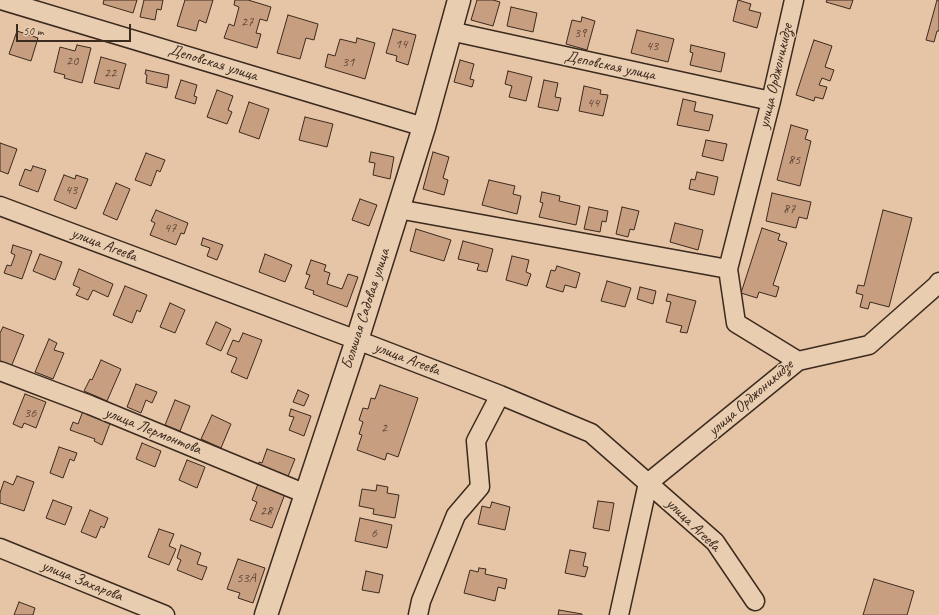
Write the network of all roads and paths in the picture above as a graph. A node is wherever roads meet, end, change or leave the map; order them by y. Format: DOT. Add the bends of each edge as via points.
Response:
graph roads {
  1 [pos="1,0"];
  2 [pos="459,0"];
  3 [pos="794,0"];
  4 [pos="450,31"];
  5 [pos="770,101"];
  6 [pos="424,127"];
  7 [pos="0,206"];
  8 [pos="398,209"];
  9 [pos="728,269"];
  10 [pos="939,282"];
  11 [pos="357,340"];
  12 [pos="798,361"];
  13 [pos="0,371"];
  14 [pos="500,395"];
  15 [pos="648,483"];
  16 [pos="306,494"];
  17 [pos="0,548"];
  18 [pos="755,601"];
  19 [pos="165,615"];
  20 [pos="266,615"];
  21 [pos="418,615"];
  22 [pos="619,615"];
  1 -- 6 [label="street, Деповская улица"];
  2 -- 4 [label="main road, Большая Садовая улица"];
  3 -- 5 [label="street, улица Орджоникидзе"];
  4 -- 5 [label="street, Деповская улица"];
  4 -- 6 [label="main road, Большая Садовая улица"];
  5 -- 9 [label="street, улица Орджоникидзе"];
  6 -- 8 [label="main road, Большая Садовая улица"];
  7 -- 11 [label="street, улица Агеева"];
  8 -- 9 [label="street"];
  8 -- 11 [label="main road, Большая Садовая улица"];
  9 -- 12 [label="street, улица Орджоникидзе" via="736,323"];
  10 -- 12 [label="street" via="869,345"];
  11 -- 14 [label="street, улица Агеева"];
  11 -- 16 [label="main road, Большая Садовая улица"];
  12 -- 15 [label="street, улица Орджоникидзе"];
  13 -- 16 [label="street, улица Лермонтова" via="90,405"];
  14 -- 15 [label="street, улица Агеева" via="591,433"];
  14 -- 21 [label="street" via="476,441 480,487 456,515 420,601"];
  15 -- 18 [label="street, улица Агеева" via="715,542"];
  15 -- 22 [label="street"];
  16 -- 20 [label="main road, Большая Садовая улица"];
  17 -- 19 [label="street, улица Захарова"];
}
